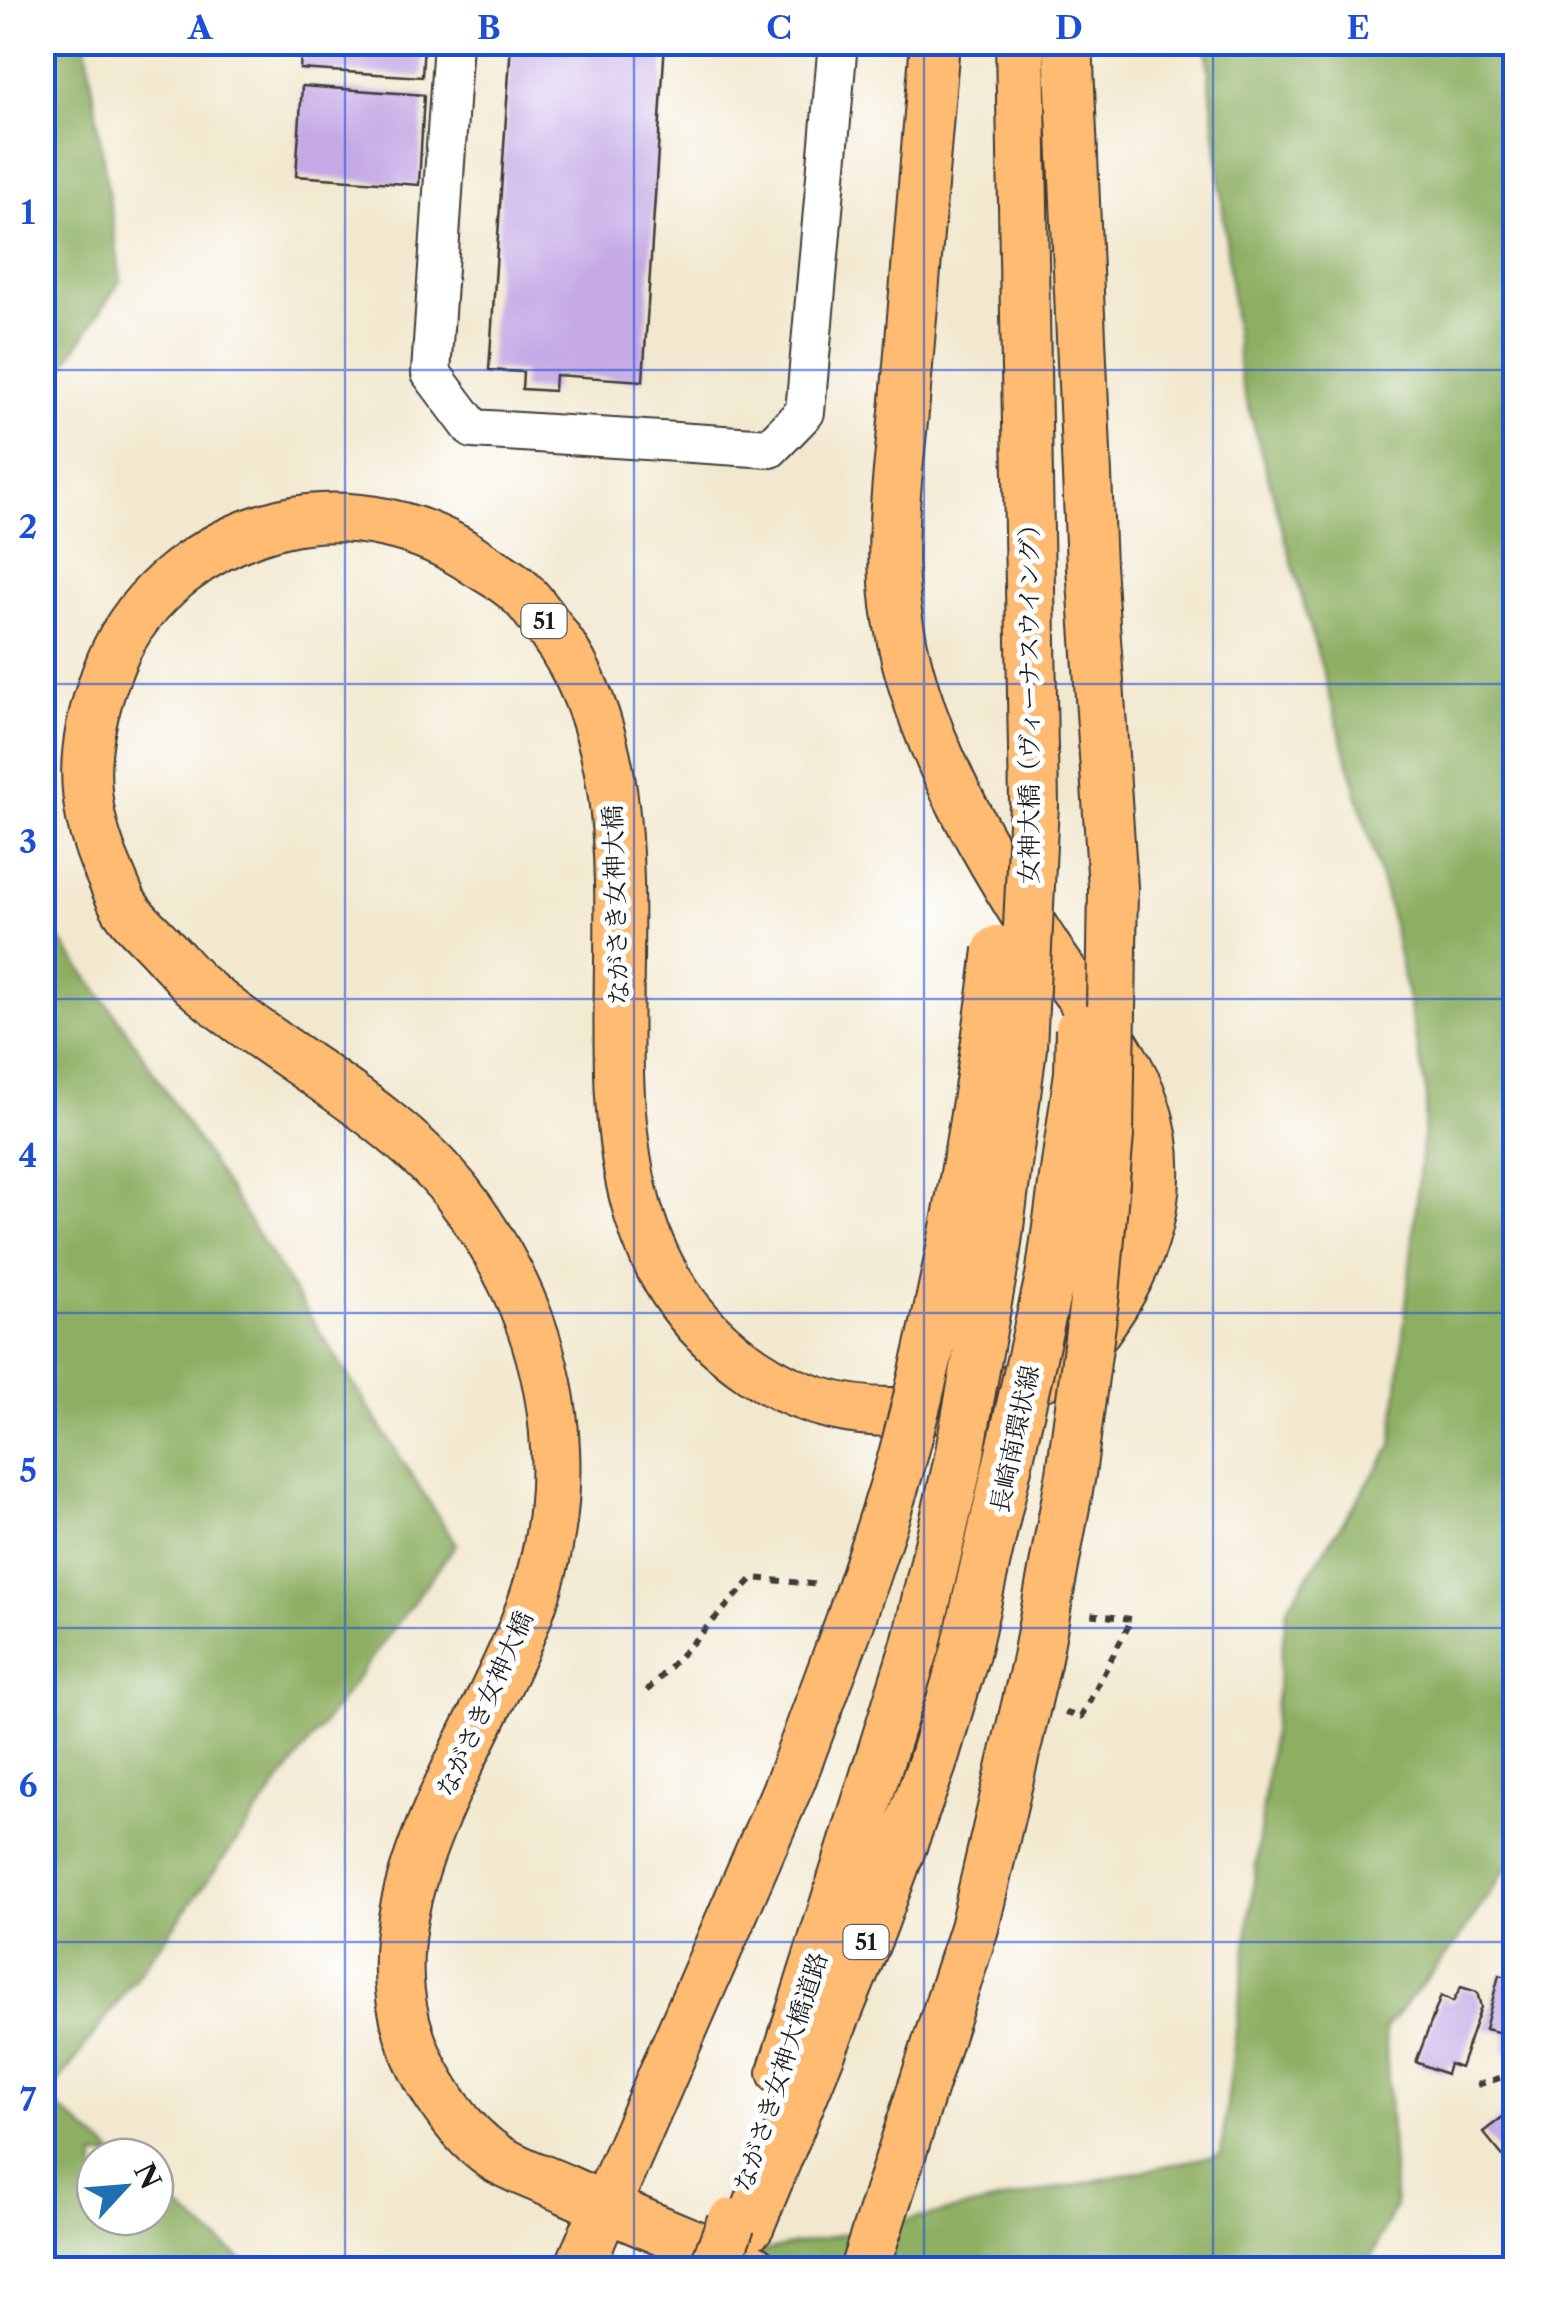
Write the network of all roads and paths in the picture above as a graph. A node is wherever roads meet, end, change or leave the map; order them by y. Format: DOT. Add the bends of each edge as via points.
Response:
graph roads {
  1 [pos="453,42"];
  2 [pos="838,42"];
  3 [pos="934,42"];
  4 [pos="1020,42"];
  5 [pos="1068,42"];
  6 [pos="1091,566"];
  7 [pos="1034,804"];
  8 [pos="916,1644"];
  9 [pos="1516,2073"];
  10 [pos="1477,2085"];
  11 [pos="605,2207"];
  12 [pos="745,2239"];
  13 [pos="578,2270"];
  14 [pos="713,2270"];
  15 [pos="734,2270"];
  16 [pos="864,2270"];
  1 -- 2 [label="lane" via="431,373 473,429 770,448 805,412"];
  3 -- 11 [label="main road, ながさき女神大橋 / 51" via="896,512 896,602 912,682 947,772 1054,960 1142,1092 1156,1151 1152,1216 1131,1274 1088,1342 1040,1376 985,1402 900,1413 828,1407 779,1388 722,1349 674,1293 643,1231 620,1122 618,828 601,732 574,662 525,595 452,545 372,517 298,519 228,539 171,578 118,644 87,729 88,820 122,905 193,982 373,1114 450,1184 510,1271 538,1345 554,1416 556,1490 543,1572 427,1833 404,1905 397,1979 411,2049 445,2109 493,2156"];
  4 -- 7 [label="main road, 女神大橋（ヴィーナスウイング） / 51"];
  5 -- 6 [label="main road, 51"];
  6 -- 12 [label="main road, 長崎南環状線 / 51, bridge" via="1079,1072 1050,1277 966,1653 932,1764"];
  6 -- 16 [label="main road, bridge" via="1113,887 1108,1135 1095,1294 1036,1664 974,1928"];
  7 -- 8 [label="main road, 女神大橋（ヴィーナスウイング） / 51, bridge" via="1022,1048 995,1258"];
  7 -- 11 [label="main road, bridge" via="1005,888 951,1255 906,1447 791,1780"];
  8 -- 12 [label="main road, ながさき女神大橋道路 / 51"];
  9 -- 10 [label="path"];
  11 -- 12 [label="main road, ながさき女神大橋 / 51"];
  11 -- 13 [label="main road"];
  12 -- 14 [label="main road, ながさき女神大橋道路 / 51, bridge"];
  12 -- 15 [label="main road, 長崎南環状線 / 51"];
}
